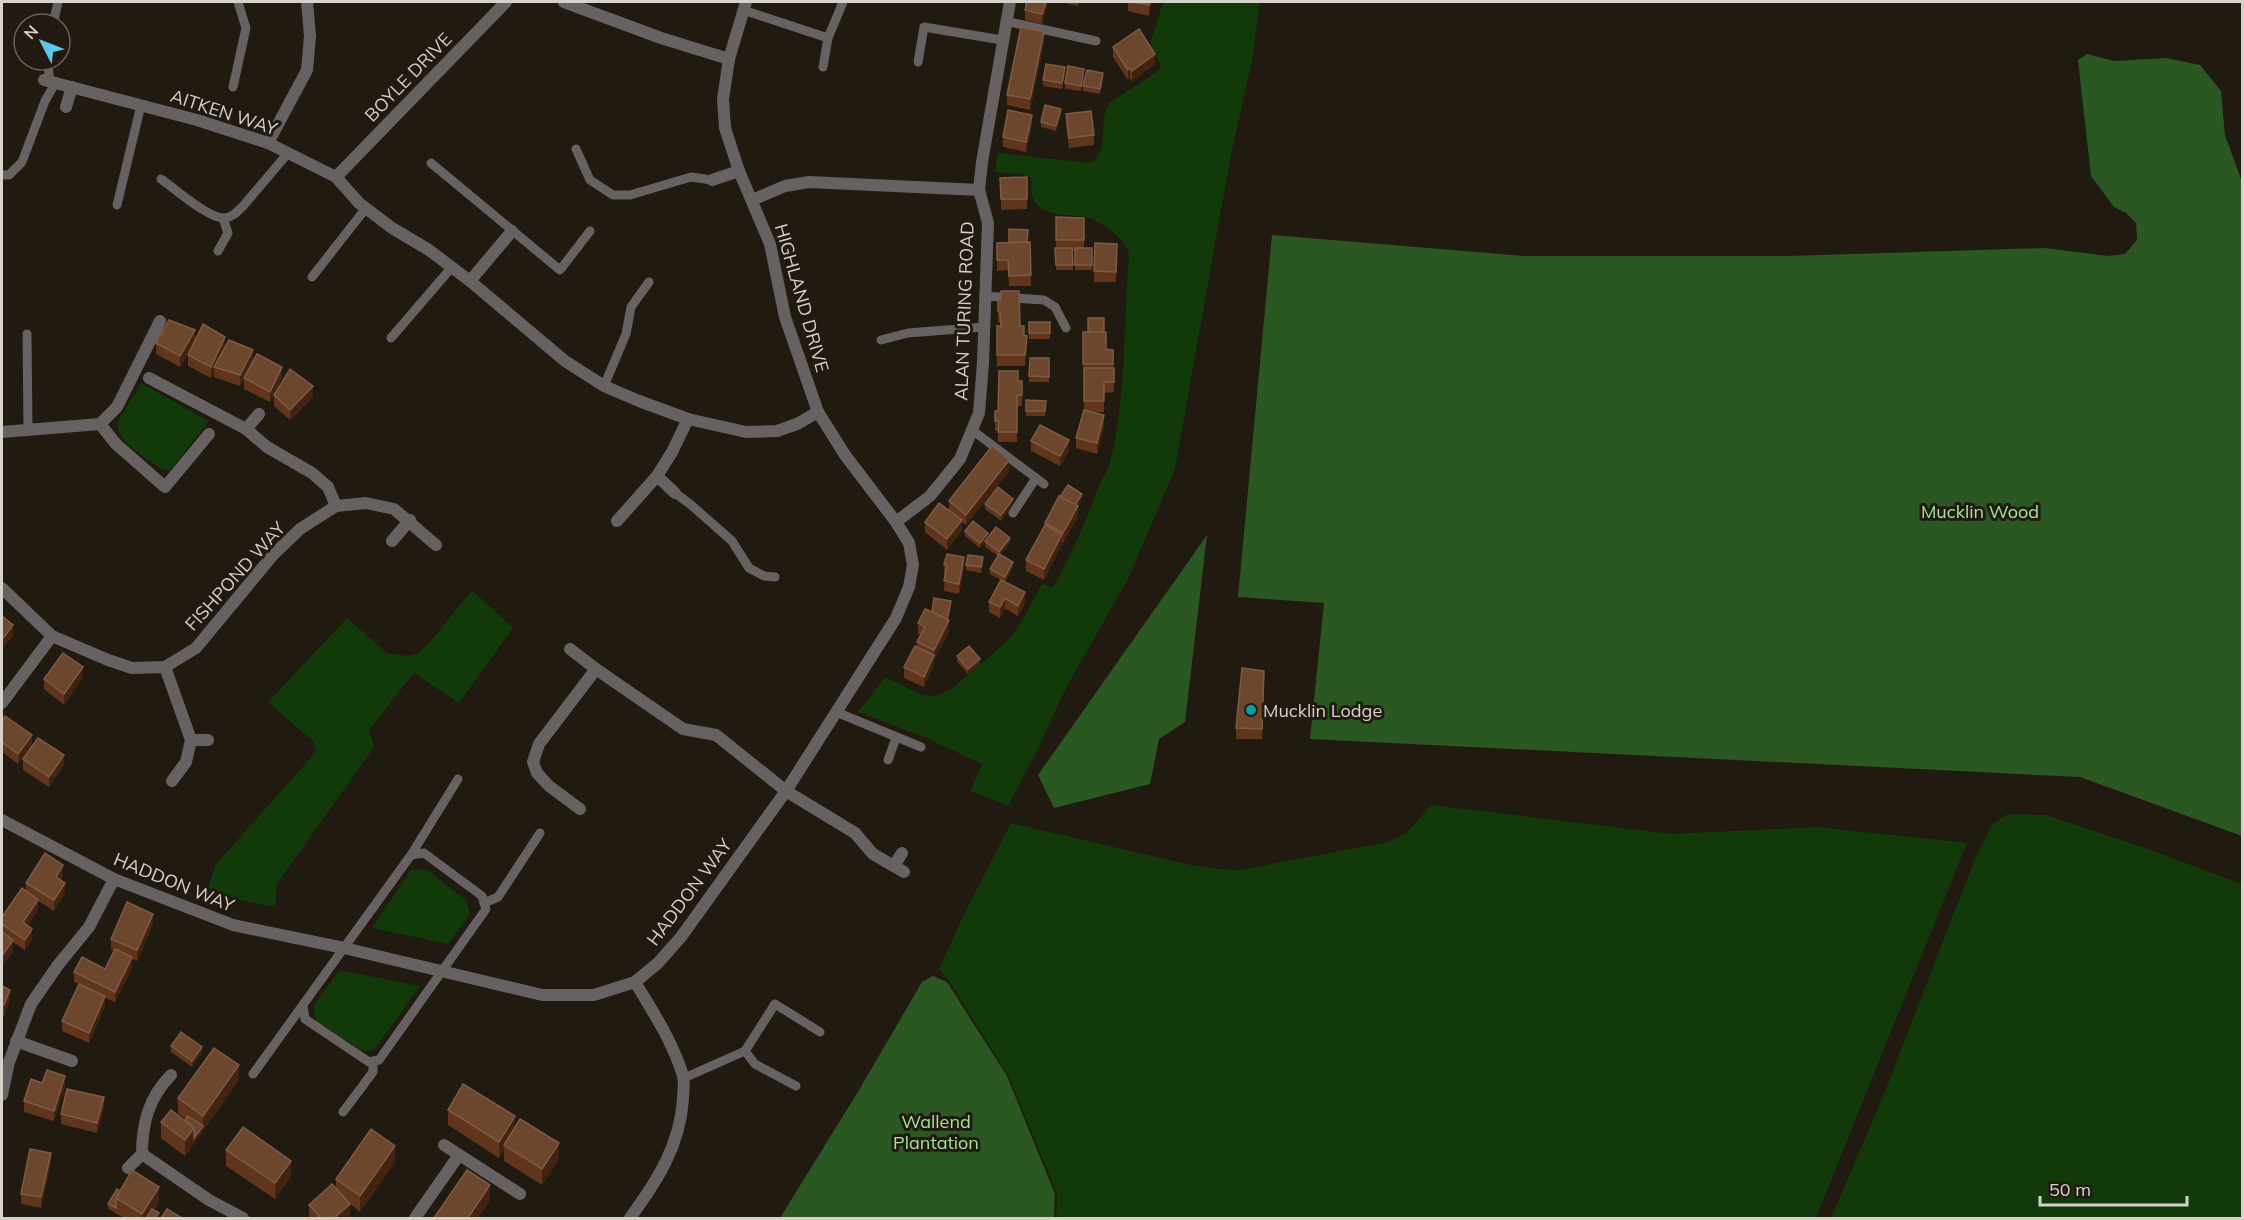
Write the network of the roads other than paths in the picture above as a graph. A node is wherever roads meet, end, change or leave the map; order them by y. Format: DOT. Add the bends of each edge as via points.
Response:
graph roads {
  1 [pos="238,2"];
  2 [pos="307,2"];
  3 [pos="506,2"];
  4 [pos="564,2"];
  5 [pos="843,2"];
  6 [pos="1010,2"];
  7 [pos="580,4"];
  8 [pos="745,6"];
  9 [pos="1005,21"];
  10 [pos="828,38"];
  11 [pos="1002,40"];
  12 [pos="1096,41"];
  13 [pos="729,59"];
  14 [pos="918,63"];
  15 [pos="823,68"];
  16 [pos="49,72"];
  17 [pos="50,81"];
  18 [pos="72,87"];
  19 [pos="233,87"];
  20 [pos="141,105"];
  21 [pos="66,107"];
  22 [pos="268,143"];
  23 [pos="576,149"];
  24 [pos="288,153"];
  25 [pos="431,163"];
  26 [pos="739,171"];
  27 [pos="2,174"];
  28 [pos="336,177"];
  29 [pos="161,179"];
  30 [pos="712,180"];
  31 [pos="979,190"];
  32 [pos="752,200"];
  33 [pos="117,204"];
  34 [pos="366,208"];
  35 [pos="223,218"];
  36 [pos="512,231"];
  37 [pos="590,231"];
  38 [pos="218,251"];
  39 [pos="452,267"];
  40 [pos="312,277"];
  41 [pos="470,281"];
  42 [pos="649,282"];
  43 [pos="984,296"];
  44 [pos="160,321"];
  45 [pos="984,327"];
  46 [pos="1066,328"];
  47 [pos="27,334"];
  48 [pos="391,338"];
  49 [pos="881,340"];
  50 [pos="149,378"];
  51 [pos="604,386"];
  52 [pos="818,412"];
  53 [pos="259,414"];
  54 [pos="688,419"];
  55 [pos="100,424"];
  56 [pos="246,429"];
  57 [pos="28,430"];
  58 [pos="972,430"];
  59 [pos="2,432"];
  60 [pos="209,434"];
  61 [pos="657,476"];
  62 [pos="1036,478"];
  63 [pos="1044,484"];
  64 [pos="675,493"];
  65 [pos="336,506"];
  66 [pos="1013,513"];
  67 [pos="410,520"];
  68 [pos="617,521"];
  69 [pos="896,522"];
  70 [pos="392,541"];
  71 [pos="436,545"];
  72 [pos="775,577"];
  73 [pos="2,588"];
  74 [pos="52,636"];
  75 [pos="570,649"];
  76 [pos="165,667"];
  77 [pos="596,669"];
  78 [pos="2,703"];
  79 [pos="836,712"];
  80 [pos="896,738"];
  81 [pos="191,740"];
  82 [pos="208,740"];
  83 [pos="921,747"];
  84 [pos="888,760"];
  85 [pos="458,779"];
  86 [pos="172,781"];
  87 [pos="786,791"];
  88 [pos="580,809"];
  89 [pos="2,820"];
  90 [pos="540,833"];
  91 [pos="902,853"];
  92 [pos="411,855"];
  93 [pos="114,879"];
  94 [pos="484,903"];
  95 [pos="344,948"];
  96 [pos="441,973"];
  97 [pos="635,982"];
  98 [pos="303,1006"];
  99 [pos="820,1032"];
  100 [pos="16,1041"];
  101 [pos="745,1051"];
  102 [pos="72,1061"];
  103 [pos="374,1061"];
  104 [pos="252,1074"];
  105 [pos="171,1075"];
  106 [pos="684,1078"];
  107 [pos="796,1086"];
  108 [pos="2,1095"];
  109 [pos="343,1112"];
  110 [pos="444,1145"];
  111 [pos="142,1154"];
  112 [pos="459,1155"];
  113 [pos="128,1168"];
  114 [pos="520,1194"];
  115 [pos="243,1218"];
  116 [pos="415,1218"];
  117 [pos="630,1218"];
  1 -- 19 [label="lane" via="246,28"];
  2 -- 22 [label="street" via="307,70"];
  3 -- 28 [label="street, BOYLE DRIVE"];
  4 -- 7 [label="street"];
  5 -- 10 [label="lane"];
  6 -- 9 [label="street, ALAN TURING ROAD"];
  7 -- 13 [label="street" via="661,38"];
  8 -- 10 [label="lane"];
  8 -- 13 [label="street, HIGHLAND DRIVE"];
  9 -- 11 [label="street, ALAN TURING ROAD"];
  9 -- 12 [label="lane"];
  10 -- 15 [label="lane"];
  11 -- 14 [label="lane" via="924,27"];
  11 -- 31 [label="street, ALAN TURING ROAD"];
  13 -- 26 [label="street, HIGHLAND DRIVE" via="723,99 725,128"];
  16 -- 17 [label="lane"];
  17 -- 18 [label="street, AITKEN WAY"];
  17 -- 27 [label="lane" via="22,162 9,175"];
  18 -- 20 [label="street, AITKEN WAY"];
  18 -- 21 [label="street"];
  20 -- 22 [label="street, AITKEN WAY"];
  20 -- 33 [label="lane"];
  22 -- 24 [label="street, AITKEN WAY"];
  23 -- 30 [label="lane" via="590,180 613,195 630,195 691,177"];
  24 -- 28 [label="street, AITKEN WAY"];
  24 -- 35 [label="lane" via="236,213"];
  25 -- 36 [label="lane"];
  26 -- 30 [label="street"];
  26 -- 32 [label="street, HIGHLAND DRIVE"];
  28 -- 34 [label="street, AITKEN WAY"];
  29 -- 35 [label="lane" via="213,216"];
  31 -- 32 [label="street" via="809,182 785,186"];
  31 -- 43 [label="street, ALAN TURING ROAD" via="988,224"];
  32 -- 52 [label="street, HIGHLAND DRIVE" via="770,244 785,317"];
  34 -- 39 [label="street, AITKEN WAY"];
  34 -- 40 [label="lane"];
  35 -- 38 [label="lane" via="228,232"];
  36 -- 37 [label="lane" via="560,270"];
  36 -- 41 [label="street"];
  39 -- 41 [label="street, AITKEN WAY"];
  39 -- 48 [label="lane"];
  41 -- 51 [label="street, AITKEN WAY" via="565,361"];
  42 -- 51 [label="lane" via="631,307 626,334"];
  43 -- 45 [label="street, ALAN TURING ROAD"];
  43 -- 46 [label="lane" via="1044,300 1055,307"];
  44 -- 55 [label="street" via="117,407"];
  45 -- 49 [label="lane" via="908,333"];
  45 -- 58 [label="street, ALAN TURING ROAD" via="979,413"];
  47 -- 57 [label="lane"];
  50 -- 56 [label="street"];
  51 -- 54 [label="street, AITKEN WAY"];
  52 -- 54 [label="street, AITKEN WAY" via="777,431 746,432"];
  52 -- 69 [label="street, HIGHLAND DRIVE"];
  53 -- 56 [label="street"];
  54 -- 61 [label="street"];
  55 -- 57 [label="street"];
  55 -- 60 [label="street" via="116,444 165,487"];
  56 -- 65 [label="street" via="267,447 312,473 328,487"];
  57 -- 59 [label="street"];
  58 -- 62 [label="lane"];
  58 -- 69 [label="street, ALAN TURING ROAD" via="960,459 930,496"];
  61 -- 64 [label="street"];
  61 -- 68 [label="street"];
  62 -- 63 [label="lane"];
  62 -- 66 [label="lane"];
  64 -- 72 [label="lane" via="732,541 749,568"];
  65 -- 67 [label="street, FISHPOND WAY" via="366,503 394,509"];
  65 -- 76 [label="street, FISHPOND WAY" via="300,529 273,555 196,648"];
  67 -- 70 [label="street"];
  67 -- 71 [label="street, FISHPOND WAY"];
  69 -- 79 [label="street, HIGHLAND DRIVE" via="909,543 913,565 909,587 896,618"];
  73 -- 74 [label="street"];
  74 -- 76 [label="street, FISHPOND WAY" via="132,668"];
  74 -- 78 [label="street"];
  75 -- 77 [label="street"];
  76 -- 81 [label="street"];
  77 -- 87 [label="street" via="683,729 716,735"];
  77 -- 88 [label="street" via="538,744 532,762 549,786"];
  79 -- 80 [label="lane"];
  79 -- 87 [label="street, HADDON WAY"];
  80 -- 83 [label="lane"];
  80 -- 84 [label="lane"];
  81 -- 82 [label="street"];
  81 -- 86 [label="street" via="186,762"];
  85 -- 92 [label="lane"];
  87 -- 91 [label="street" via="855,833 873,854 899,869"];
  87 -- 97 [label="street, HADDON WAY" via="681,937"];
  89 -- 93 [label="street, HADDON WAY"];
  90 -- 94 [label="lane" via="498,897"];
  92 -- 94 [label="lane" via="424,852 482,896"];
  92 -- 95 [label="lane"];
  93 -- 95 [label="street, HADDON WAY" via="233,925"];
  93 -- 100 [label="street" via="89,927 31,1004"];
  94 -- 96 [label="lane" via="486,909"];
  95 -- 96 [label="street, HADDON WAY"];
  95 -- 98 [label="lane"];
  96 -- 97 [label="street, HADDON WAY" via="542,995 594,995"];
  96 -- 103 [label="lane" via="379,1060"];
  97 -- 106 [label="street" via="665,1032"];
  98 -- 103 [label="lane" via="305,1019 369,1062"];
  98 -- 104 [label="lane"];
  99 -- 101 [label="lane" via="775,1004"];
  100 -- 102 [label="street"];
  100 -- 108 [label="street"];
  101 -- 106 [label="lane"];
  101 -- 107 [label="lane" via="755,1064"];
  103 -- 109 [label="lane" via="373,1072"];
  105 -- 111 [label="street" via="160,1086 146,1114"];
  106 -- 117 [label="street" via="682,1118 673,1149 656,1182"];
  110 -- 112 [label="street"];
  111 -- 113 [label="street"];
  111 -- 115 [label="street"];
  112 -- 114 [label="street"];
  112 -- 116 [label="street"];
}
